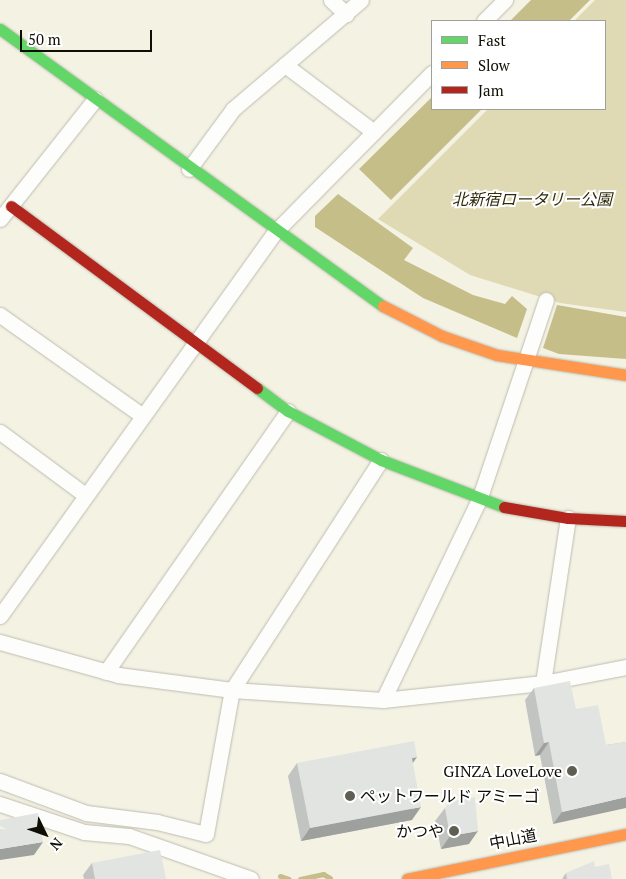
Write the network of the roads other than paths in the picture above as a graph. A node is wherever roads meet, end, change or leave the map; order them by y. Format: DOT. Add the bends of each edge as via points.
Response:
graph roads {
  1 [pos="331,0"];
  2 [pos="361,0"];
  3 [pos="505,0"];
  4 [pos="346,14"];
  5 [pos="485,20"];
  6 [pos="0,29"];
  7 [pos="285,65"];
  8 [pos="431,74"];
  9 [pos="95,100"];
  10 [pos="374,132"];
  11 [pos="189,169"];
  12 [pos="10,206"];
  13 [pos="0,219"];
  14 [pos="276,231"];
  15 [pos="546,300"];
  16 [pos="0,315"];
  17 [pos="193,341"];
  18 [pos="527,360"];
  19 [pos="626,375"];
  20 [pos="288,411"];
  21 [pos="141,415"];
  22 [pos="0,432"];
  23 [pos="381,460"];
  24 [pos="85,495"];
  25 [pos="479,500"];
  26 [pos="568,518"];
  27 [pos="626,521"];
  28 [pos="0,616"];
  29 [pos="0,642"];
  30 [pos="626,667"];
  31 [pos="106,672"];
  32 [pos="543,683"];
  33 [pos="232,690"];
  34 [pos="382,700"];
  35 [pos="0,781"];
  36 [pos="0,804"];
  37 [pos="626,834"];
  38 [pos="251,879"];
  39 [pos="408,879"];
  1 -- 4 [label="street"];
  2 -- 4 [label="street"];
  3 -- 5 [label="street"];
  4 -- 7 [label="street"];
  6 -- 9 [label="main road"];
  7 -- 10 [label="street"];
  7 -- 11 [label="street" via="233,109"];
  8 -- 10 [label="street"];
  9 -- 11 [label="main road"];
  9 -- 12 [label="street"];
  10 -- 14 [label="street"];
  11 -- 14 [label="main road"];
  12 -- 13 [label="street"];
  12 -- 17 [label="main road"];
  14 -- 17 [label="street"];
  14 -- 18 [label="main road" via="377,303 442,336"];
  15 -- 18 [label="street"];
  16 -- 21 [label="street"];
  17 -- 20 [label="main road"];
  17 -- 21 [label="street"];
  18 -- 19 [label="main road"];
  18 -- 25 [label="street"];
  20 -- 23 [label="main road"];
  20 -- 31 [label="street"];
  21 -- 24 [label="street"];
  22 -- 24 [label="street"];
  23 -- 25 [label="main road"];
  23 -- 33 [label="street"];
  24 -- 28 [label="street"];
  25 -- 26 [label="main road"];
  25 -- 34 [label="street"];
  26 -- 27 [label="main road"];
  26 -- 32 [label="street"];
  29 -- 31 [label="street"];
  30 -- 32 [label="street"];
  31 -- 33 [label="street"];
  32 -- 34 [label="street"];
  33 -- 34 [label="street"];
  33 -- 35 [label="street" via="206,834 157,822 86,813"];
  36 -- 38 [label="street" via="84,832 129,836"];
  37 -- 39 [label="main road, 中山道"];
}
